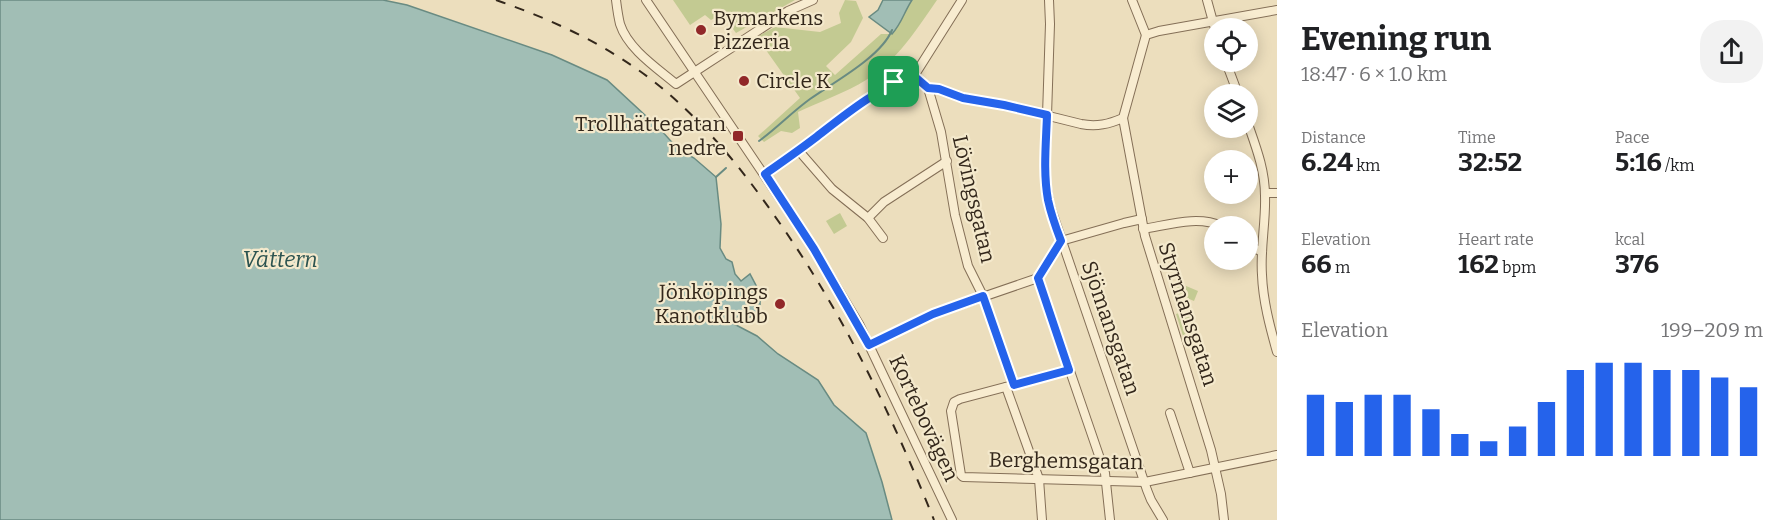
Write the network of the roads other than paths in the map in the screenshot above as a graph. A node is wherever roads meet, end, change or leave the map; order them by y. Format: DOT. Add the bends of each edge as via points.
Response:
graph roads {
  1 [pos="616,0"];
  2 [pos="646,0"];
  3 [pos="813,0"];
  4 [pos="962,0"];
  5 [pos="1049,0"];
  6 [pos="1132,0"];
  7 [pos="1207,0"];
  8 [pos="1277,10"];
  9 [pos="1212,18"];
  10 [pos="1243,18"];
  11 [pos="1204,26"];
  12 [pos="1146,35"];
  13 [pos="694,72"];
  14 [pos="914,76"];
  15 [pos="928,88"];
  16 [pos="1047,115"];
  17 [pos="1123,118"];
  18 [pos="1253,138"];
  19 [pos="799,151"];
  20 [pos="947,161"];
  21 [pos="765,174"];
  22 [pos="1265,193"];
  23 [pos="1277,193"];
  24 [pos="868,219"];
  25 [pos="1143,219"];
  26 [pos="1204,222"];
  27 [pos="1143,229"];
  28 [pos="883,238"];
  29 [pos="1061,241"];
  30 [pos="1258,250"];
  31 [pos="1262,252"];
  32 [pos="1038,278"];
  33 [pos="983,296"];
  34 [pos="869,345"];
  35 [pos="1277,352"];
  36 [pos="1069,370"];
  37 [pos="1010,386"];
  38 [pos="1170,413"];
  39 [pos="1277,455"];
  40 [pos="1216,468"];
  41 [pos="1190,473"];
  42 [pos="1039,479"];
  43 [pos="1107,480"];
  44 [pos="1145,482"];
  45 [pos="952,520"];
  46 [pos="1042,520"];
  47 [pos="1110,520"];
  48 [pos="1163,520"];
  49 [pos="1224,520"];
  1 -- 13 [label="street" via="620,25 640,53 676,84"];
  2 -- 13 [label="street, Kortebovägen"];
  3 -- 13 [label="street" via="788,11"];
  4 -- 14 [label="street"];
  5 -- 16 [label="street, Sjömansgatan"];
  6 -- 12 [label="street"];
  7 -- 9 [label="street"];
  8 -- 10 [label="street"];
  11 -- 12 [label="street"];
  12 -- 17 [label="street"];
  13 -- 21 [label="street, Kortebovägen"];
  14 -- 15 [label="street"];
  14 -- 19 [label="street" via="878,92"];
  15 -- 16 [label="street"];
  15 -- 20 [label="street, Lövingsgatan"];
  16 -- 17 [label="street" via="1091,126"];
  16 -- 29 [label="street, Sjömansgatan" via="1047,191"];
  17 -- 25 [label="street, Styrmansgatan"];
  18 -- 22 [label="street"];
  19 -- 21 [label="street"];
  19 -- 24 [label="street" via="832,189"];
  20 -- 24 [label="street" via="884,202"];
  20 -- 33 [label="street, Lövingsgatan" via="968,266"];
  21 -- 34 [label="street, Kortebovägen"];
  22 -- 23 [label="street"];
  22 -- 31 [label="street"];
  24 -- 28 [label="street"];
  25 -- 27 [label="street, Styrmansgatan"];
  25 -- 29 [label="street"];
  26 -- 27 [label="street"];
  27 -- 40 [label="street, Styrmansgatan"];
  29 -- 32 [label="street"];
  29 -- 44 [label="street, Sjömansgatan"];
  30 -- 31 [label="street"];
  31 -- 35 [label="street" via="1263,292"];
  32 -- 33 [label="street"];
  32 -- 36 [label="street"];
  33 -- 34 [label="street" via="933,314"];
  33 -- 37 [label="street, Lövingsgatan"];
  34 -- 45 [label="street, Kortebovägen"];
  36 -- 37 [label="street"];
  36 -- 43 [label="street"];
  37 -- 42 [label="street, Lövingsgatan"];
  37 -- 42 [label="street, Berghemsgatan" via="960,399 952,406 961,475"];
  38 -- 41 [label="street"];
  39 -- 40 [label="street, Berghemsgatan"];
  40 -- 41 [label="street, Berghemsgatan"];
  40 -- 49 [label="street, Styrmansgatan"];
  41 -- 44 [label="street, Berghemsgatan"];
  42 -- 43 [label="street, Berghemsgatan"];
  42 -- 46 [label="street, Lövingsgatan"];
  43 -- 44 [label="street, Berghemsgatan"];
  43 -- 47 [label="street"];
  44 -- 48 [label="street, Sjömansgatan"];
}
